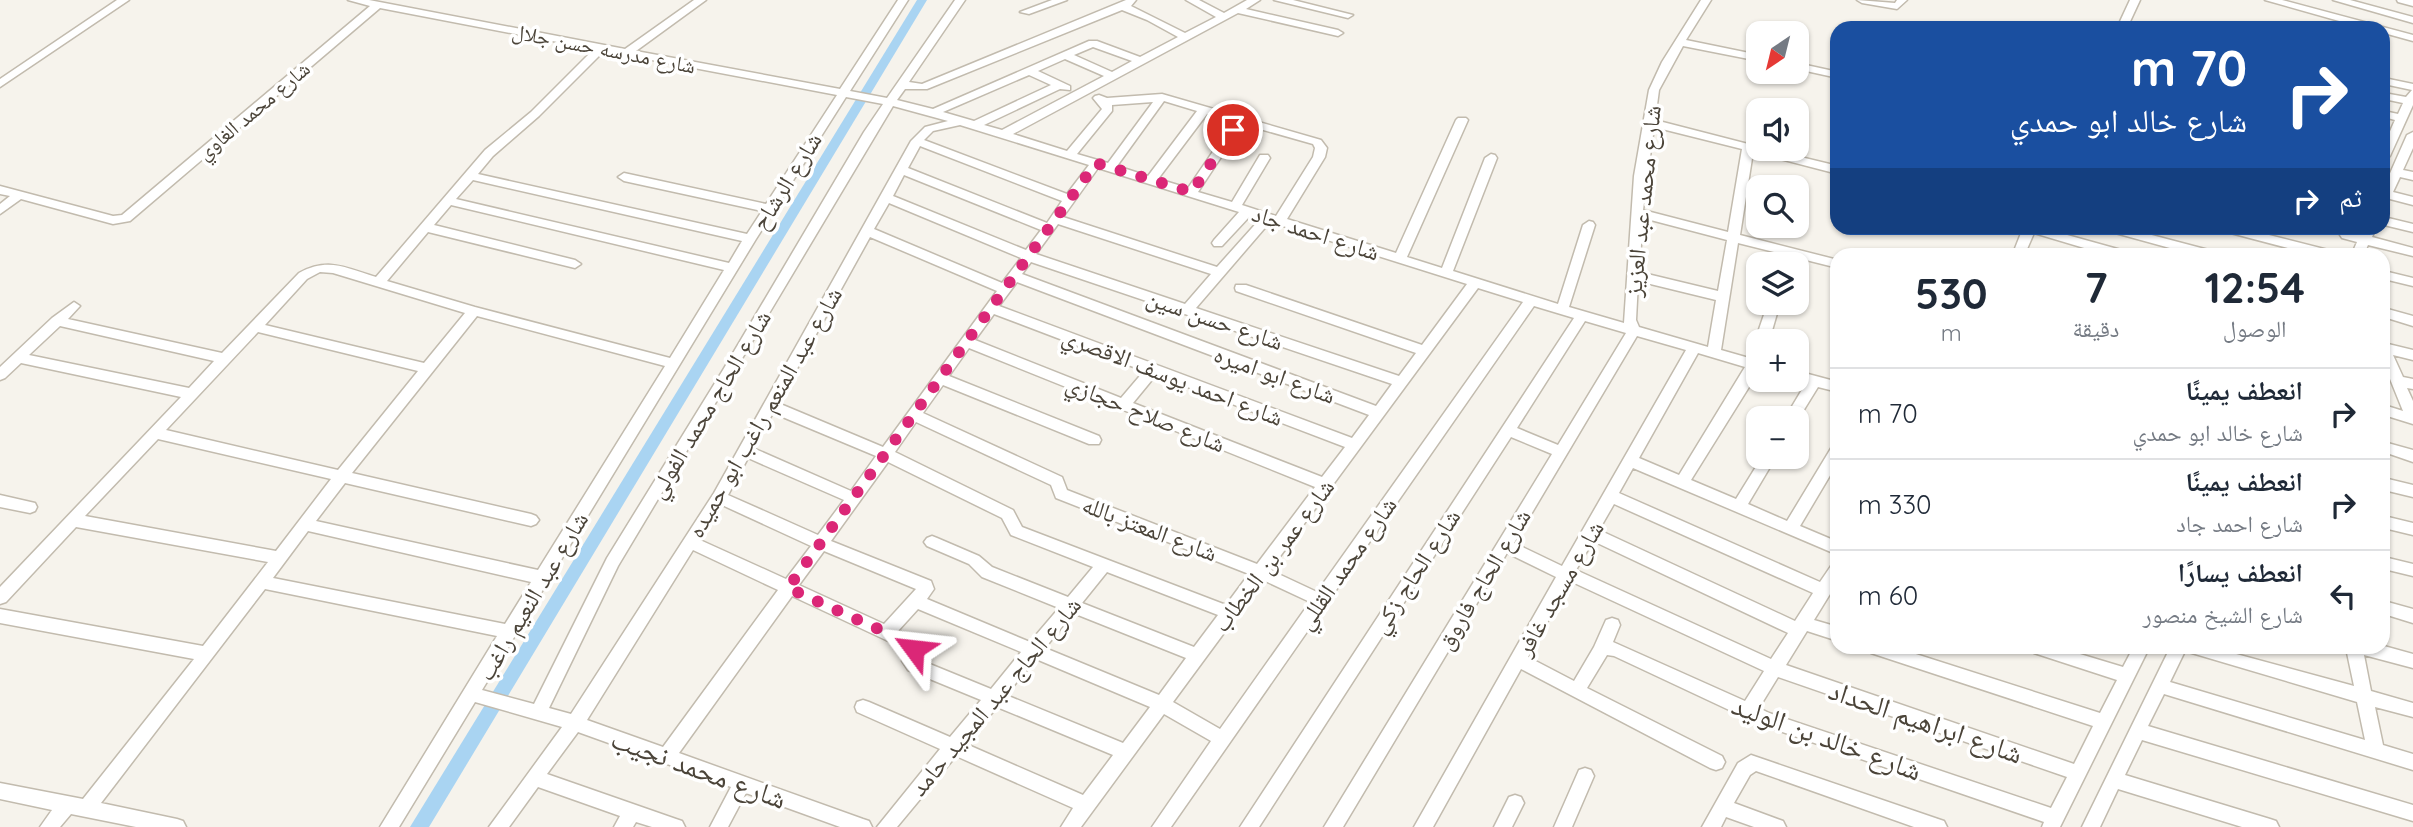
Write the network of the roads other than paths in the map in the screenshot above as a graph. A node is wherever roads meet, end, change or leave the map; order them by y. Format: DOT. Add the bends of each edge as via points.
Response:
graph roads {
  1 [pos="124,0"];
  2 [pos="353,0"];
  3 [pos="701,0"];
  4 [pos="903,0"];
  5 [pos="960,0"];
  6 [pos="1062,0"];
  7 [pos="1191,0"];
  8 [pos="1255,0"];
  9 [pos="1279,0"];
  10 [pos="1706,0"];
  11 [pos="1862,0"];
  12 [pos="1902,0"];
  13 [pos="2135,0"];
  14 [pos="2270,0"];
  15 [pos="2338,0"];
  16 [pos="2402,0"];
  17 [pos="1126,3"];
  18 [pos="2413,3"];
  19 [pos="378,5"];
  20 [pos="1236,10"];
  21 [pos="1026,12"];
  22 [pos="1349,15"];
  23 [pos="1224,17"];
  24 [pos="2413,20"];
  25 [pos="2125,21"];
  26 [pos="2350,21"];
  27 [pos="2390,32"];
  28 [pos="1338,33"];
  29 [pos="1185,37"];
  30 [pos="2413,38"];
  31 [pos="1680,42"];
  32 [pos="602,47"];
  33 [pos="628,52"];
  34 [pos="1065,55"];
  35 [pos="1746,55"];
  36 [pos="1141,61"];
  37 [pos="1810,69"];
  38 [pos="1029,71"];
  39 [pos="1830,73"];
  40 [pos="1112,76"];
  41 [pos="2390,82"];
  42 [pos="0,84"];
  43 [pos="902,85"];
  44 [pos="1060,85"];
  45 [pos="2413,87"];
  46 [pos="1083,92"];
  47 [pos="840,94"];
  48 [pos="2390,96"];
  49 [pos="1162,97"];
  50 [pos="2411,97"];
  51 [pos="874,99"];
  52 [pos="891,101"];
  53 [pos="1104,102"];
  54 [pos="1205,108"];
  55 [pos="934,112"];
  56 [pos="2390,115"];
  57 [pos="2401,118"];
  58 [pos="1462,120"];
  59 [pos="1648,122"];
  60 [pos="969,123"];
  61 [pos="1233,130"];
  62 [pos="2390,132"];
  63 [pos="1004,134"];
  64 [pos="2390,135"];
  65 [pos="2412,139"];
  66 [pos="917,142"];
  67 [pos="1746,146"];
  68 [pos="1070,155"];
  69 [pos="1264,158"];
  70 [pos="1491,158"];
  71 [pos="1746,159"];
  72 [pos="1803,161"];
  73 [pos="1096,163"];
  74 [pos="1111,167"];
  75 [pos="1830,168"];
  76 [pos="902,170"];
  77 [pos="2396,172"];
  78 [pos="472,176"];
  79 [pos="2413,176"];
  80 [pos="624,177"];
  81 [pos="1151,180"];
  82 [pos="2390,184"];
  83 [pos="0,190"];
  84 [pos="1192,192"];
  85 [pos="19,195"];
  86 [pos="886,197"];
  87 [pos="2390,197"];
  88 [pos="1069,199"];
  89 [pos="448,201"];
  90 [pos="2413,201"];
  91 [pos="1242,208"];
  92 [pos="769,209"];
  93 [pos="0,211"];
  94 [pos="1638,213"];
  95 [pos="1275,218"];
  96 [pos="2390,222"];
  97 [pos="1052,223"];
  98 [pos="1589,225"];
  99 [pos="428,228"];
  100 [pos="2413,228"];
  101 [pos="867,231"];
  102 [pos="2054,235"];
  103 [pos="2138,235"];
  104 [pos="2254,235"];
  105 [pos="2370,235"];
  106 [pos="1733,237"];
  107 [pos="750,239"];
  108 [pos="1217,243"];
  109 [pos="2100,248"];
  110 [pos="2186,248"];
  111 [pos="2305,248"];
  112 [pos="2413,251"];
  113 [pos="1028,256"];
  114 [pos="1400,259"];
  115 [pos="1830,262"];
  116 [pos="575,264"];
  117 [pos="733,268"];
  118 [pos="1219,272"];
  119 [pos="1446,273"];
  120 [pos="1633,275"];
  121 [pos="1014,276"];
  122 [pos="2390,276"];
  123 [pos="379,282"];
  124 [pos="1476,282"];
  125 [pos="2413,282"];
  126 [pos="1241,288"];
  127 [pos="1004,289"];
  128 [pos="1723,297"];
  129 [pos="1531,300"];
  130 [pos="74,306"];
  131 [pos="991,308"];
  132 [pos="1186,310"];
  133 [pos="1562,310"];
  134 [pos="474,311"];
  135 [pos="2390,315"];
  136 [pos="1582,316"];
  137 [pos="57,321"];
  138 [pos="2413,321"];
  139 [pos="256,327"];
  140 [pos="1634,331"];
  141 [pos="966,342"];
  142 [pos="1694,348"];
  143 [pos="2390,349"];
  144 [pos="1425,351"];
  145 [pos="1714,353"];
  146 [pos="2413,355"];
  147 [pos="18,358"];
  148 [pos="1746,358"];
  149 [pos="225,359"];
  150 [pos="674,364"];
  151 [pos="2390,364"];
  152 [pos="428,369"];
  153 [pos="1153,369"];
  154 [pos="0,375"];
  155 [pos="940,378"];
  156 [pos="1746,378"];
  157 [pos="1809,379"];
  158 [pos="2396,380"];
  159 [pos="1815,381"];
  160 [pos="1402,382"];
  161 [pos="2413,384"];
  162 [pos="1830,385"];
  163 [pos="192,394"];
  164 [pos="1123,405"];
  165 [pos="771,406"];
  166 [pos="1800,406"];
  167 [pos="2390,412"];
  168 [pos="1379,413"];
  169 [pos="913,415"];
  170 [pos="2413,418"];
  171 [pos="1508,430"];
  172 [pos="155,433"];
  173 [pos="1094,440"];
  174 [pos="1355,445"];
  175 [pos="2390,449"];
  176 [pos="746,451"];
  177 [pos="1561,452"];
  178 [pos="885,454"];
  179 [pos="2413,456"];
  180 [pos="1631,461"];
  181 [pos="1830,462"];
  182 [pos="1762,469"];
  183 [pos="342,475"];
  184 [pos="1682,483"];
  185 [pos="1325,485"];
  186 [pos="2390,485"];
  187 [pos="2413,491"];
  188 [pos="1611,496"];
  189 [pos="719,497"];
  190 [pos="853,498"];
  191 [pos="0,501"];
  192 [pos="30,507"];
  193 [pos="1739,507"];
  194 [pos="73,520"];
  195 [pos="531,520"];
  196 [pos="2390,523"];
  197 [pos="305,524"];
  198 [pos="1790,528"];
  199 [pos="2413,529"];
  200 [pos="1590,533"];
  201 [pos="690,542"];
  202 [pos="932,542"];
  203 [pos="820,543"];
  204 [pos="1504,545"];
  205 [pos="1830,546"];
  206 [pos="280,558"];
  207 [pos="2390,564"];
  208 [pos="1104,565"];
  209 [pos="2413,570"];
  210 [pos="1261,572"];
  211 [pos="1567,574"];
  212 [pos="543,578"];
  213 [pos="1830,579"];
  214 [pos="262,582"];
  215 [pos="1830,583"];
  216 [pos="788,588"];
  217 [pos="0,597"];
  218 [pos="1320,600"];
  219 [pos="916,601"];
  220 [pos="1071,604"];
  221 [pos="2390,610"];
  222 [pos="1230,613"];
  223 [pos="0,615"];
  224 [pos="2413,616"];
  225 [pos="1612,625"];
  226 [pos="1800,627"];
  227 [pos="510,632"];
  228 [pos="887,633"];
  229 [pos="1830,633"];
  230 [pos="1602,647"];
  231 [pos="1034,649"];
  232 [pos="207,654"];
  233 [pos="1895,654"];
  234 [pos="2059,654"];
  235 [pos="2138,654"];
  236 [pos="2175,654"];
  237 [pos="2213,654"];
  238 [pos="2355,654"];
  239 [pos="2386,654"];
  240 [pos="1198,656"];
  241 [pos="1518,660"];
  242 [pos="2413,661"];
  243 [pos="1774,668"];
  244 [pos="2127,676"];
  245 [pos="2160,686"];
  246 [pos="1577,690"];
  247 [pos="472,694"];
  248 [pos="2364,696"];
  249 [pos="994,698"];
  250 [pos="1162,704"];
  251 [pos="863,707"];
  252 [pos="2413,710"];
  253 [pos="533,711"];
  254 [pos="1748,711"];
  255 [pos="2104,722"];
  256 [pos="575,723"];
  257 [pos="2138,731"];
  258 [pos="1223,739"];
  259 [pos="953,747"];
  260 [pos="2376,751"];
  261 [pos="1126,752"];
  262 [pos="667,756"];
  263 [pos="1716,762"];
  264 [pos="2413,762"];
  265 [pos="2078,773"];
  266 [pos="1585,776"];
  267 [pos="534,778"];
  268 [pos="2115,780"];
  269 [pos="741,785"];
  270 [pos="0,791"];
  271 [pos="1515,803"];
  272 [pos="67,805"];
  273 [pos="1086,805"];
  274 [pos="1722,807"];
  275 [pos="86,809"];
  276 [pos="2413,813"];
  277 [pos="627,820"];
  278 [pos="2053,822"];
  279 [pos="49,827"];
  280 [pos="177,827"];
  281 [pos="388,827"];
  282 [pos="498,827"];
  283 [pos="676,827"];
  284 [pos="719,827"];
  285 [pos="863,827"];
  286 [pos="886,827"];
  287 [pos="1070,827"];
  288 [pos="1161,827"];
  289 [pos="1249,827"];
  290 [pos="1333,827"];
  291 [pos="1423,827"];
  292 [pos="1503,827"];
  293 [pos="1563,827"];
  294 [pos="1710,827"];
  295 [pos="1777,827"];
  296 [pos="1938,827"];
  297 [pos="2091,827"];
  298 [pos="2270,827"];
  1 -- 42 [label="street"];
  2 -- 19 [label="street, شارع مدرسه حسن جلال"];
  3 -- 33 [label="street"];
  4 -- 47 [label="street, شارع الرشاح"];
  5 -- 43 [label="street, شارع الحاج محمد الفولي"];
  6 -- 21 [label="street"];
  7 -- 23 [label="street"];
  8 -- 20 [label="street"];
  9 -- 22 [label="street"];
  10 -- 31 [label="street, شارع محمد عبد العزيز"];
  11 -- 12 [label="street" via="1897,6"];
  13 -- 25 [label="street"];
  14 -- 26 [label="street"];
  15 -- 24 [label="street"];
  16 -- 18 [label="street"];
  17 -- 29 [label="street"];
  17 -- 43 [label="street" via="923,87"];
  19 -- 32 [label="street, شارع مدرسه حسن جلال"];
  19 -- 85 [label="street, شارع محمد الغاوي" via="129,216 113,220"];
  20 -- 23 [label="street"];
  20 -- 28 [label="street"];
  23 -- 29 [label="street"];
  27 -- 30 [label="street"];
  29 -- 36 [label="street"];
  31 -- 35 [label="street"];
  31 -- 59 [label="street, شارع محمد عبد العزيز" via="1654,90"];
  32 -- 33 [label="street, شارع مدرسه حسن جلال"];
  32 -- 78 [label="street" via="535,114 504,137"];
  33 -- 47 [label="street, شارع مدرسه حسن جلال"];
  34 -- 36 [label="street" via="1096,43"];
  34 -- 38 [label="street"];
  34 -- 40 [label="street"];
  36 -- 40 [label="street"];
  37 -- 39 [label="street"];
  38 -- 44 [label="street"];
  38 -- 55 [label="street"];
  40 -- 46 [label="street"];
  41 -- 45 [label="street"];
  43 -- 52 [label="street, شارع الحاج محمد الفولي"];
  44 -- 46 [label="street"];
  44 -- 60 [label="street"];
  46 -- 53 [label="street"];
  46 -- 63 [label="street"];
  47 -- 51 [label="street, شارع مدرسه حسن جلال"];
  47 -- 92 [label="street, شارع الرشاح"];
  48 -- 50 [label="street"];
  49 -- 53 [label="street"];
  49 -- 54 [label="street"];
  49 -- 74 [label="street"];
  50 -- 57 [label="street"];
  51 -- 52 [label="street, شارع احمد جاد"];
  52 -- 55 [label="street, شارع احمد جاد"];
  52 -- 253 [label="street, شارع الحاج محمد الفولي" via="612,562"];
  53 -- 68 [label="street" via="1107,111"];
  54 -- 81 [label="street"];
  54 -- 95 [label="street" via="1313,139 1319,145 1319,157"];
  55 -- 60 [label="street, شارع احمد جاد"];
  56 -- 57 [label="street"];
  57 -- 62 [label="street"];
  58 -- 114 [label="street"];
  59 -- 67 [label="street"];
  59 -- 94 [label="street, شارع محمد عبد العزيز"];
  60 -- 63 [label="street, شارع احمد جاد"];
  60 -- 66 [label="street" via="924,131"];
  61 -- 84 [label="street"];
  63 -- 68 [label="street, شارع احمد جاد"];
  64 -- 65 [label="street"];
  65 -- 77 [label="street"];
  66 -- 76 [label="street, شارع عبد المنعم راغب ابو حميده"];
  66 -- 88 [label="street"];
  68 -- 73 [label="street, شارع احمد جاد"];
  69 -- 91 [label="street"];
  70 -- 119 [label="street"];
  71 -- 106 [label="street"];
  72 -- 75 [label="street"];
  73 -- 74 [label="street, شارع احمد جاد"];
  73 -- 88 [label="street"];
  74 -- 81 [label="street, شارع احمد جاد"];
  76 -- 86 [label="street, شارع عبد المنعم راغب ابو حميده"];
  76 -- 97 [label="street"];
  77 -- 79 [label="street"];
  77 -- 82 [label="street"];
  78 -- 89 [label="street"];
  78 -- 107 [label="street"];
  80 -- 92 [label="street"];
  81 -- 84 [label="street, شارع احمد جاد"];
  83 -- 85 [label="street"];
  84 -- 91 [label="street, شارع احمد جاد"];
  85 -- 93 [label="street"];
  86 -- 101 [label="street, شارع عبد المنعم راغب ابو حميده"];
  86 -- 113 [label="street, شارع حسن سين"];
  87 -- 90 [label="street"];
  88 -- 97 [label="street"];
  89 -- 99 [label="street"];
  89 -- 117 [label="street"];
  91 -- 95 [label="street, شارع احمد جاد"];
  91 -- 108 [label="street"];
  92 -- 107 [label="street, شارع الرشاح"];
  94 -- 106 [label="street"];
  94 -- 120 [label="street, شارع محمد عبد العزيز"];
  95 -- 114 [label="street, شارع احمد جاد"];
  95 -- 118 [label="street"];
  96 -- 100 [label="street"];
  97 -- 113 [label="street"];
  97 -- 118 [label="street"];
  98 -- 133 [label="street"];
  99 -- 116 [label="street"];
  99 -- 123 [label="street"];
  101 -- 127 [label="street"];
  101 -- 165 [label="street, شارع عبد المنعم راغب ابو حميده"];
  102 -- 109 [label="street"];
  103 -- 110 [label="street"];
  104 -- 111 [label="street"];
  105 -- 112 [label="street"];
  106 -- 115 [label="street"];
  106 -- 128 [label="street"];
  107 -- 117 [label="street, شارع الرشاح"];
  113 -- 121 [label="street"];
  113 -- 132 [label="street, شارع حسن سين"];
  114 -- 119 [label="street, شارع احمد جاد"];
  117 -- 150 [label="street, شارع الرشاح"];
  118 -- 132 [label="street"];
  119 -- 124 [label="street, شارع احمد جاد"];
  120 -- 128 [label="street"];
  120 -- 140 [label="street, شارع محمد عبد العزيز" via="1629,320"];
  121 -- 127 [label="street"];
  121 -- 168 [label="street, شارع ابو اميره"];
  122 -- 125 [label="street"];
  123 -- 134 [label="street"];
  123 -- 139 [label="street" via="318,268 303,276"];
  124 -- 129 [label="street, شارع احمد جاد"];
  124 -- 144 [label="street, شارع عمر بن الخطاب"];
  126 -- 144 [label="street"];
  127 -- 131 [label="street"];
  128 -- 145 [label="street"];
  129 -- 133 [label="street, شارع احمد جاد"];
  129 -- 218 [label="street, شارع محمد القللي"];
  130 -- 137 [label="street"];
  131 -- 141 [label="street"];
  131 -- 153 [label="street, شارع احمد يوسف الاقصري"];
  132 -- 160 [label="street, شارع حسن سين"];
  133 -- 136 [label="street, شارع احمد جاد"];
  134 -- 150 [label="street"];
  134 -- 152 [label="street"];
  135 -- 138 [label="street"];
  136 -- 140 [label="street, شارع احمد جاد"];
  136 -- 171 [label="street, شارع الحاج زكي"];
  137 -- 147 [label="street"];
  137 -- 149 [label="street"];
  139 -- 149 [label="street"];
  139 -- 152 [label="street"];
  140 -- 142 [label="street, شارع احمد جاد"];
  140 -- 177 [label="street, شارع الحاج فاروق"];
  141 -- 155 [label="street"];
  141 -- 164 [label="street, شارع صلاح حجازي"];
  142 -- 145 [label="street, شارع احمد جاد"];
  142 -- 180 [label="street, شارع مسجد غافر"];
  143 -- 146 [label="street"];
  144 -- 160 [label="street, شارع عمر بن الخطاب"];
  145 -- 148 [label="street, شارع احمد جاد"];
  147 -- 154 [label="street"];
  147 -- 163 [label="street"];
  149 -- 163 [label="street"];
  150 -- 212 [label="street, شارع عبد النعيم راغب"];
  151 -- 158 [label="street"];
  152 -- 183 [label="street"];
  153 -- 164 [label="street"];
  153 -- 174 [label="street, شارع احمد يوسف الاقصري"];
  155 -- 169 [label="street"];
  155 -- 173 [label="street"];
  156 -- 184 [label="street"];
  157 -- 159 [label="street"];
  158 -- 161 [label="street"];
  158 -- 170 [label="street"];
  159 -- 162 [label="street"];
  159 -- 166 [label="street"];
  160 -- 168 [label="street, شارع عمر بن الخطاب"];
  163 -- 172 [label="street"];
  164 -- 185 [label="street, شارع صلاح حجازي"];
  165 -- 176 [label="street, شارع عبد المنعم راغب ابو حميده"];
  165 -- 178 [label="street"];
  167 -- 170 [label="street"];
  168 -- 174 [label="street, شارع عمر بن الخطاب"];
  169 -- 178 [label="street"];
  169 -- 210 [label="street, شارع المعتز بالله" via="1058,481 1061,494"];
  171 -- 177 [label="street"];
  171 -- 289 [label="street, شارع الحاج زكي"];
  172 -- 183 [label="street"];
  172 -- 194 [label="street"];
  174 -- 185 [label="street, شارع عمر بن الخطاب"];
  175 -- 179 [label="street"];
  176 -- 189 [label="street, شارع عبد المنعم راغب ابو حميده"];
  176 -- 190 [label="street"];
  177 -- 204 [label="street, شارع الحاج فاروق"];
  178 -- 190 [label="street"];
  178 -- 208 [label="street" via="1008,514 1016,531"];
  180 -- 184 [label="street"];
  180 -- 188 [label="street, شارع مسجد غافر"];
  181 -- 198 [label="street"];
  182 -- 193 [label="street"];
  183 -- 195 [label="street"];
  183 -- 197 [label="street"];
  184 -- 193 [label="street"];
  185 -- 210 [label="street, شارع عمر بن الخطاب"];
  186 -- 187 [label="street"];
  188 -- 200 [label="street, شارع مسجد غافر"];
  188 -- 213 [label="street"];
  189 -- 201 [label="street, شارع عبد المنعم راغب ابو حميده"];
  189 -- 203 [label="street"];
  190 -- 203 [label="street"];
  191 -- 192 [label="street"];
  193 -- 198 [label="street"];
  194 -- 206 [label="street"];
  194 -- 217 [label="street"];
  196 -- 199 [label="street"];
  197 -- 206 [label="street"];
  197 -- 212 [label="street"];
  198 -- 205 [label="street"];
  200 -- 211 [label="street, شارع مسجد غافر"];
  200 -- 226 [label="street"];
  201 -- 216 [label="street"];
  201 -- 256 [label="street, شارع عبد المنعم راغب ابو حميده"];
  202 -- 220 [label="street" via="974,560 986,572"];
  203 -- 216 [label="street"];
  203 -- 219 [label="street" via="925,586"];
  204 -- 211 [label="street, شارع ابراهيم الحداد"];
  204 -- 290 [label="street, شارع الحاج فاروق"];
  206 -- 214 [label="street"];
  207 -- 209 [label="street"];
  208 -- 220 [label="street, شارع الحاج عبد المجيد حامد"];
  208 -- 222 [label="street"];
  210 -- 218 [label="street, شارع المعتز بالله"];
  210 -- 222 [label="street, شارع عمر بن الخطاب"];
  211 -- 241 [label="street, شارع مسجد غافر"];
  211 -- 243 [label="street, شارع ابراهيم الحداد"];
  212 -- 227 [label="street, شارع عبد النعيم راغب"];
  214 -- 227 [label="street"];
  214 -- 232 [label="street"];
  215 -- 226 [label="street"];
  216 -- 228 [label="street"];
  216 -- 262 [label="street"];
  218 -- 258 [label="street, شارع محمد القللي"];
  219 -- 228 [label="street"];
  219 -- 231 [label="street"];
  220 -- 231 [label="street, شارع الحاج عبد المجيد حامد"];
  220 -- 240 [label="street"];
  221 -- 224 [label="street"];
  222 -- 240 [label="street, شارع عمر بن الخطاب"];
  223 -- 232 [label="street"];
  225 -- 230 [label="street"];
  226 -- 229 [label="street"];
  226 -- 243 [label="street"];
  227 -- 247 [label="street, شارع عبد النعيم راغب"];
  228 -- 249 [label="street" via="914,647 912,664"];
  230 -- 246 [label="street"];
  230 -- 254 [label="street, شارع خالد بن الوليد" via="1616,649"];
  231 -- 249 [label="street, شارع الحاج عبد المجيد حامد"];
  231 -- 250 [label="street"];
  232 -- 275 [label="street"];
  233 -- 255 [label="street"];
  234 -- 244 [label="street"];
  235 -- 244 [label="street"];
  236 -- 245 [label="street"];
  237 -- 248 [label="street"];
  238 -- 248 [label="street"];
  239 -- 242 [label="street"];
  240 -- 250 [label="street, شارع عمر بن الخطاب"];
  241 -- 246 [label="street"];
  241 -- 291 [label="street, شارع مسجد غافر"];
  243 -- 254 [label="street"];
  243 -- 265 [label="street, شارع ابراهيم الحداد"];
  244 -- 255 [label="street"];
  245 -- 257 [label="street"];
  245 -- 260 [label="street"];
  246 -- 263 [label="street"];
  247 -- 253 [label="street, شارع محمد نجيب"];
  247 -- 281 [label="street, شارع عبد النعيم راغب"];
  248 -- 252 [label="street"];
  248 -- 260 [label="street"];
  249 -- 259 [label="street, شارع الحاج عبد المجيد حامد"];
  249 -- 261 [label="street"];
  250 -- 258 [label="street"];
  250 -- 261 [label="street, شارع عمر بن الخطاب"];
  251 -- 259 [label="street"];
  253 -- 256 [label="street, شارع محمد نجيب"];
  254 -- 278 [label="street, شارع خالد بن الوليد"];
  255 -- 265 [label="street"];
  256 -- 262 [label="street, شارع محمد نجيب"];
  256 -- 267 [label="street, شارع عبد المنعم راغب ابو حميده"];
  257 -- 268 [label="street"];
  257 -- 276 [label="street"];
  258 -- 288 [label="street, شارع محمد القللي"];
  259 -- 273 [label="street"];
  259 -- 286 [label="street, شارع الحاج عبد المجيد حامد"];
  260 -- 264 [label="street"];
  261 -- 273 [label="street, شارع عمر بن الخطاب"];
  262 -- 269 [label="street, شارع محمد نجيب"];
  265 -- 278 [label="street"];
  266 -- 293 [label="street"];
  267 -- 277 [label="street"];
  267 -- 282 [label="street, شارع عبد المنعم راغب ابو حميده"];
  268 -- 297 [label="street"];
  268 -- 298 [label="street"];
  269 -- 284 [label="street"];
  269 -- 285 [label="street, شارع محمد نجيب"];
  270 -- 272 [label="street"];
  271 -- 292 [label="street"];
  272 -- 275 [label="street"];
  272 -- 279 [label="street"];
  273 -- 287 [label="street, شارع عمر بن الخطاب"];
  274 -- 294 [label="street"];
  274 -- 295 [label="street"];
  274 -- 296 [label="street" via="1751,763"];
  275 -- 280 [label="street"];
  277 -- 283 [label="street"];
}
